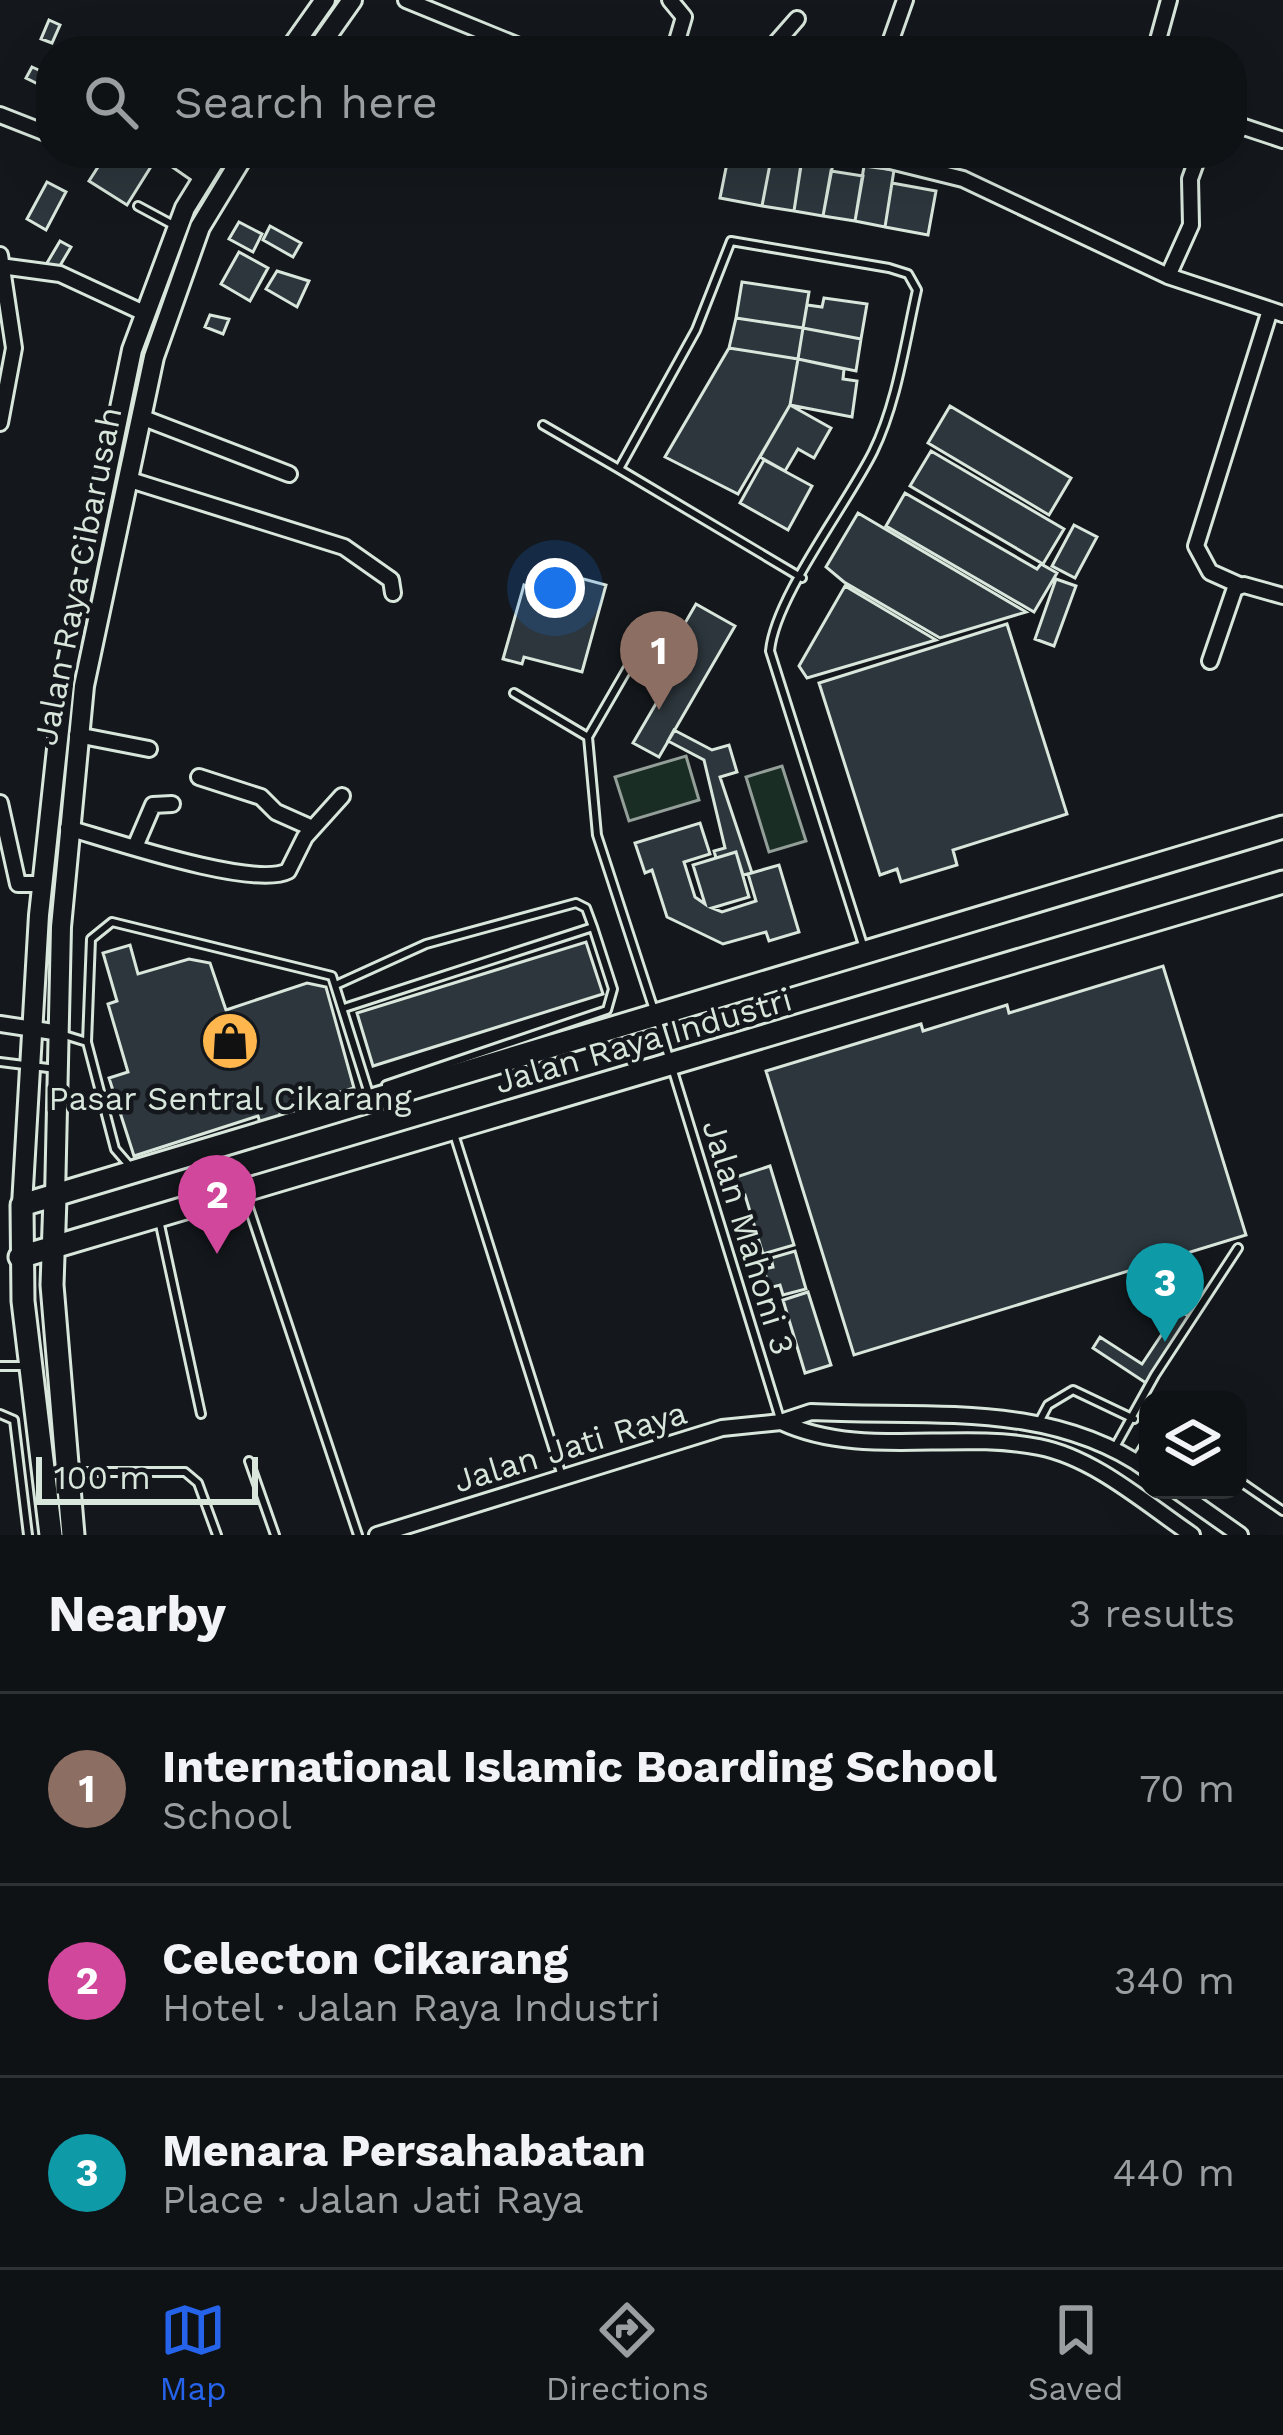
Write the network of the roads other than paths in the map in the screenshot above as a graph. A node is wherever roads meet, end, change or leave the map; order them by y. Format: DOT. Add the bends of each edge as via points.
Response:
graph roads {
  1 [pos="325,0"];
  2 [pos="352,0"];
  3 [pos="406,0"];
  4 [pos="670,0"];
  5 [pos="904,0"];
  6 [pos="1169,0"];
  7 [pos="797,19"];
  8 [pos="300,36"];
  9 [pos="327,36"];
  10 [pos="494,36"];
  11 [pos="678,36"];
  12 [pos="782,36"];
  13 [pos="892,36"];
  14 [pos="1159,36"];
  15 [pos="0,115"];
  16 [pos="1247,128"];
  17 [pos="36,129"];
  18 [pos="1283,140"];
  19 [pos="189,168"];
  20 [pos="209,168"];
  21 [pos="236,168"];
  22 [pos="934,168"];
  23 [pos="1194,168"];
  24 [pos="203,178"];
  25 [pos="188,204"];
  26 [pos="138,206"];
  27 [pos="207,213"];
  28 [pos="177,227"];
  29 [pos="2,262"];
  30 [pos="1168,276"];
  31 [pos="152,291"];
  32 [pos="173,298"];
  33 [pos="1276,312"];
  34 [pos="144,313"];
  35 [pos="140,416"];
  36 [pos="0,423"];
  37 [pos="544,425"];
  38 [pos="619,469"];
  39 [pos="289,474"];
  40 [pos="127,479"];
  41 [pos="802,578"];
  42 [pos="1240,585"];
  43 [pos="393,593"];
  44 [pos="1283,596"];
  45 [pos="656,621"];
  46 [pos="1210,661"];
  47 [pos="514,693"];
  48 [pos="77,735"];
  49 [pos="587,737"];
  50 [pos="149,749"];
  51 [pos="199,777"];
  52 [pos="342,796"];
  53 [pos="0,802"];
  54 [pos="172,804"];
  55 [pos="1283,826"];
  56 [pos="68,828"];
  57 [pos="312,828"];
  58 [pos="135,847"];
  59 [pos="1283,882"];
  60 [pos="42,884"];
  61 [pos="593,926"];
  62 [pos="866,955"];
  63 [pos="338,984"];
  64 [pos="344,1008"];
  65 [pos="656,1018"];
  66 [pos="0,1024"];
  67 [pos="34,1028"];
  68 [pos="60,1033"];
  69 [pos="87,1042"];
  70 [pos="0,1063"];
  71 [pos="32,1067"];
  72 [pos="670,1067"];
  73 [pos="59,1070"];
  74 [pos="370,1097"];
  75 [pos="452,1131"];
  76 [pos="244,1192"];
  77 [pos="56,1198"];
  78 [pos="22,1204"];
  79 [pos="159,1216"];
  80 [pos="1238,1248"];
  81 [pos="52,1249"];
  82 [pos="20,1257"];
  83 [pos="0,1366"];
  84 [pos="29,1366"];
  85 [pos="0,1414"];
  86 [pos="201,1414"];
  87 [pos="1137,1416"];
  88 [pos="974,1417"];
  89 [pos="781,1422"];
  90 [pos="1039,1422"];
  91 [pos="977,1444"];
  92 [pos="1115,1447"];
  93 [pos="249,1461"];
  94 [pos="1139,1464"];
  95 [pos="67,1472"];
  96 [pos="562,1478"];
  97 [pos="1247,1486"];
  98 [pos="1189,1499"];
  99 [pos="1283,1511"];
  100 [pos="28,1535"];
  101 [pos="51,1535"];
  102 [pos="73,1535"];
  103 [pos="218,1535"];
  104 [pos="275,1535"];
  105 [pos="358,1535"];
  106 [pos="377,1535"];
  107 [pos="1192,1535"];
  108 [pos="1240,1535"];
  1 -- 8 [label="street"];
  2 -- 9 [label="street"];
  3 -- 10 [label="street"];
  4 -- 11 [label="street" via="684,17"];
  5 -- 13 [label="street"];
  6 -- 14 [label="street"];
  7 -- 12 [label="street"];
  15 -- 17 [label="street"];
  16 -- 18 [label="street"];
  19 -- 24 [label="street"];
  20 -- 24 [label="street, Jalan Raya Cibarusah"];
  21 -- 27 [label="street, Jalan Raya Cibarusah"];
  22 -- 30 [label="street"];
  23 -- 30 [label="street" via="1191,225"];
  24 -- 25 [label="street, Jalan Raya Cibarusah"];
  25 -- 27 [label="street"];
  25 -- 28 [label="street, Jalan Raya Cibarusah"];
  26 -- 28 [label="lane"];
  27 -- 32 [label="street, Jalan Raya Cibarusah"];
  28 -- 31 [label="street, Jalan Raya Cibarusah"];
  29 -- 34 [label="street" via="60,274"];
  29 -- 36 [label="street" via="14,348"];
  30 -- 33 [label="street"];
  31 -- 32 [label="street"];
  31 -- 34 [label="street, Jalan Raya Cibarusah"];
  32 -- 35 [label="street, Jalan Raya Cibarusah"];
  33 -- 42 [label="street" via="1196,546 1210,572"];
  34 -- 60 [label="street, Jalan Raya Cibarusah" via="65,675"];
  35 -- 39 [label="street"];
  35 -- 40 [label="street, Jalan Raya Cibarusah"];
  37 -- 38 [label="lane"];
  38 -- 41 [label="lane"];
  38 -- 41 [label="lane" via="696,330 731,241 908,274 917,290 883,431"];
  40 -- 43 [label="street" via="344,547 386,576"];
  40 -- 48 [label="street, Jalan Raya Cibarusah"];
  41 -- 62 [label="lane" via="770,651"];
  42 -- 44 [label="street"];
  42 -- 46 [label="street"];
  45 -- 49 [label="lane"];
  47 -- 49 [label="lane"];
  48 -- 50 [label="street"];
  48 -- 56 [label="street, Jalan Raya Cibarusah"];
  49 -- 65 [label="lane, Jalan Mahoni 3" via="600,848"];
  51 -- 57 [label="street" via="261,797"];
  52 -- 57 [label="street"];
  53 -- 60 [label="street" via="18,884"];
  54 -- 58 [label="street" via="153,805"];
  55 -- 62 [label="main road, Jalan Raya Industri"];
  56 -- 58 [label="street"];
  56 -- 68 [label="street, Jalan Raya Cibarusah"];
  57 -- 58 [label="street" via="288,872 273,877"];
  59 -- 72 [label="main road, Jalan Raya Industri"];
  60 -- 67 [label="street, Jalan Raya Cibarusah"];
  61 -- 63 [label="lane" via="576,903 426,944"];
  61 -- 64 [label="lane"];
  61 -- 74 [label="lane" via="613,989 607,1010"];
  62 -- 65 [label="main road, Jalan Raya Industri"];
  63 -- 64 [label="lane"];
  63 -- 69 [label="lane" via="321,970 112,922 91,939"];
  64 -- 74 [label="lane"];
  65 -- 72 [label="lane, Jalan Mahoni 3"];
  65 -- 74 [label="main road, Jalan Raya Industri"];
  66 -- 67 [label="street"];
  67 -- 68 [label="street"];
  67 -- 71 [label="street, Jalan Raya Cibarusah"];
  68 -- 69 [label="lane"];
  68 -- 73 [label="street, Jalan Raya Cibarusah"];
  69 -- 74 [label="lane" via="115,1149 127,1164"];
  70 -- 71 [label="lane"];
  71 -- 73 [label="lane"];
  71 -- 78 [label="street, Jalan Raya Cibarusah"];
  72 -- 75 [label="main road, Jalan Raya Industri"];
  72 -- 89 [label="lane, Jalan Mahoni 3"];
  73 -- 77 [label="street, Jalan Raya Cibarusah"];
  74 -- 77 [label="main road, Jalan Raya Industri"];
  75 -- 76 [label="main road, Jalan Raya Industri"];
  75 -- 96 [label="lane"];
  76 -- 79 [label="main road, Jalan Raya Industri"];
  76 -- 105 [label="lane"];
  77 -- 78 [label="main road, Jalan Raya Industri"];
  77 -- 81 [label="main road, Jalan Raya Cibarusah"];
  78 -- 82 [label="main road, Jalan Raya Cibarusah"];
  79 -- 81 [label="main road, Jalan Raya Industri"];
  79 -- 86 [label="lane"];
  80 -- 87 [label="lane"];
  81 -- 82 [label="main road, Jalan Raya Industri"];
  81 -- 95 [label="main road, Jalan Raya Cibarusah"];
  82 -- 84 [label="main road, Jalan Raya Cibarusah"];
  83 -- 84 [label="lane"];
  84 -- 101 [label="main road, Jalan Raya Cibarusah"];
  85 -- 100 [label="lane" via="14,1420"];
  87 -- 90 [label="lane" via="1073,1390 1048,1405"];
  87 -- 92 [label="lane"];
  88 -- 89 [label="street, Jalan Jati Raya" via="811,1412"];
  88 -- 90 [label="street, Jalan Jati Raya"];
  88 -- 91 [label="street"];
  89 -- 91 [label="street, Jalan Jati Raya" via="813,1437"];
  89 -- 96 [label="street, Jalan Jati Raya" via="722,1428"];
  90 -- 92 [label="street, Jalan Jati Raya"];
  91 -- 107 [label="street, Jalan Jati Raya" via="1060,1454"];
  92 -- 94 [label="street, Jalan Jati Raya"];
  93 -- 104 [label="lane"];
  95 -- 102 [label="main road, Jalan Raya Cibarusah"];
  95 -- 103 [label="lane" via="185,1472"];
  96 -- 106 [label="street, Jalan Jati Raya"];
  97 -- 99 [label="lane"];
  98 -- 108 [label="street"];
}
